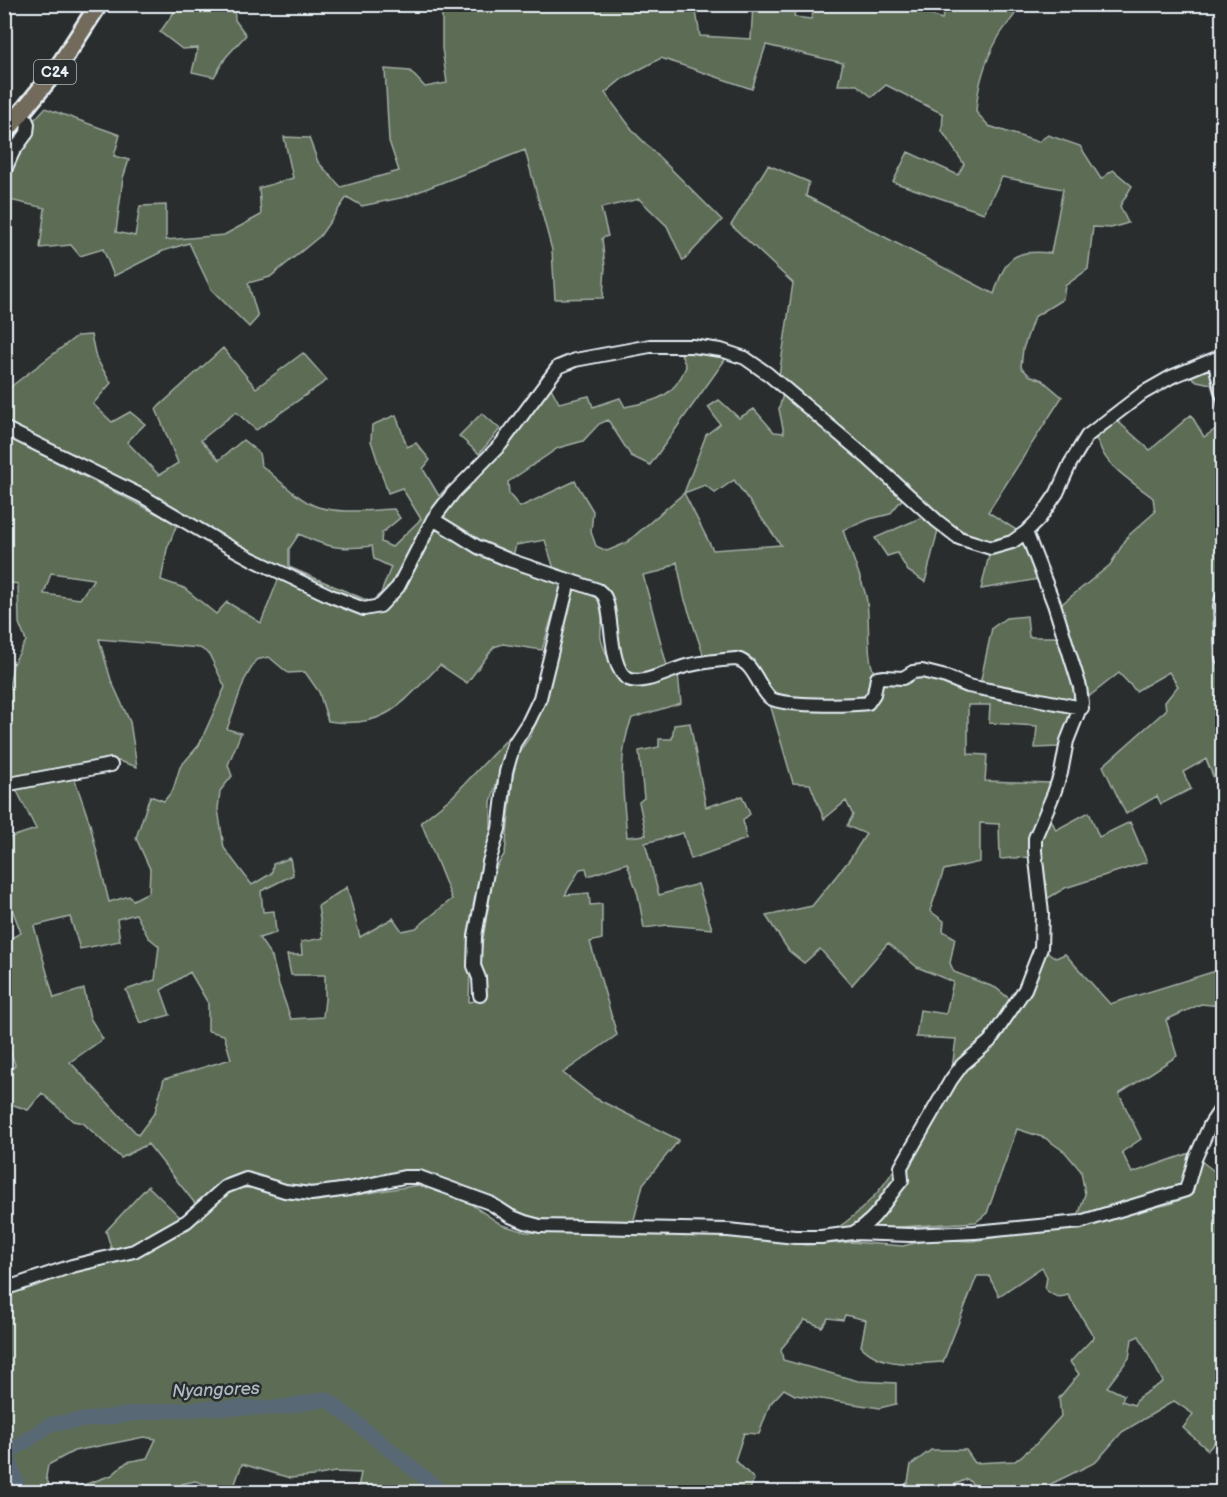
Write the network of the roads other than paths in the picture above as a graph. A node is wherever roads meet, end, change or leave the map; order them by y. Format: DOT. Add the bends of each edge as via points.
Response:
graph roads {
  1 [pos="99,4"];
  2 [pos="23,113"];
  3 [pos="4,134"];
  4 [pos="4,172"];
  5 [pos="1218,357"];
  6 [pos="1222,394"];
  7 [pos="4,428"];
  8 [pos="433,519"];
  9 [pos="1026,532"];
  10 [pos="569,581"];
  11 [pos="1222,598"];
  12 [pos="1222,658"];
  13 [pos="1082,708"];
  14 [pos="111,765"];
  15 [pos="4,785"];
  16 [pos="480,995"];
  17 [pos="1222,1107"];
  18 [pos="853,1233"];
  19 [pos="4,1289"];
  1 -- 2 [label="main road, C24" via="66,57"];
  2 -- 3 [label="main road, C24"];
  2 -- 4 [label="street" via="27,133"];
  5 -- 6 [label="street"];
  5 -- 9 [label="street" via="1143,393 1086,436 1057,493"];
  7 -- 8 [label="street" via="142,496 252,559 364,609 380,606 398,587"];
  8 -- 9 [label="street" via="501,444 558,367 592,356 650,346 692,346 744,358 768,374 959,538 991,548 1012,542"];
  8 -- 10 [label="street" via="478,547"];
  9 -- 13 [label="street" via="1071,657"];
  10 -- 13 [label="street" via="598,590 606,597 613,648 622,673 632,680 686,666 736,659 747,665 771,699 780,702 868,703 877,678 903,678 922,671 968,686"];
  10 -- 16 [label="street" via="540,698 514,744 506,772 499,829 475,936 474,966"];
  11 -- 12 [label="street"];
  13 -- 18 [label="street" via="1066,741 1061,773 1035,838 1042,913 1041,948 1035,968 990,1041 951,1080 901,1167 902,1180 883,1208"];
  14 -- 15 [label="street"];
  17 -- 18 [label="street" via="1198,1150 1186,1190 1179,1193 1080,1222 975,1232"];
  18 -- 19 [label="street" via="795,1237 728,1230 540,1226 419,1177 311,1194 246,1179 225,1187 187,1221 134,1251"];
}
